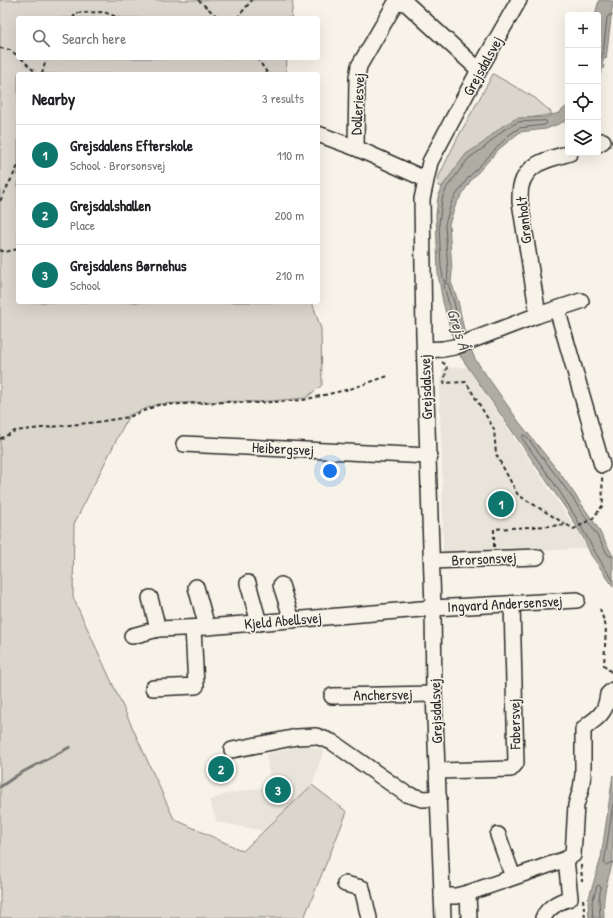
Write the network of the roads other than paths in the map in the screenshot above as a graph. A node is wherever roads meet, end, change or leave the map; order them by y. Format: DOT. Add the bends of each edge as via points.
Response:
graph roads {
  1 [pos="519,0"];
  2 [pos="479,70"];
  3 [pos="320,135"];
  4 [pos="356,148"];
  5 [pos="565,155"];
  6 [pos="425,179"];
  7 [pos="581,301"];
  8 [pos="557,309"];
  9 [pos="538,315"];
  10 [pos="425,350"];
  11 [pos="184,444"];
  12 [pos="429,456"];
  13 [pos="602,464"];
  14 [pos="537,556"];
  15 [pos="432,561"];
  16 [pos="248,583"];
  17 [pos="281,584"];
  18 [pos="196,587"];
  19 [pos="150,598"];
  20 [pos="577,600"];
  21 [pos="512,604"];
  22 [pos="433,608"];
  23 [pos="292,620"];
  24 [pos="259,623"];
  25 [pos="200,627"];
  26 [pos="158,629"];
  27 [pos="132,636"];
  28 [pos="153,688"];
  29 [pos="613,690"];
  30 [pos="434,694"];
  31 [pos="332,696"];
  32 [pos="232,750"];
  33 [pos="438,771"];
  34 [pos="439,798"];
  35 [pos="498,835"];
  36 [pos="566,859"];
  37 [pos="513,877"];
  38 [pos="345,884"];
  39 [pos="468,893"];
  40 [pos="442,896"];
  41 [pos="369,918"];
  42 [pos="443,918"];
  43 [pos="469,918"];
  44 [pos="543,918"];
  1 -- 2 [label="street, Grejsdalsvej"];
  2 -- 4 [label="street, Dolleriesvej" via="407,4 395,4 359,66"];
  2 -- 6 [label="street, Grejsdalsvej" via="430,162"];
  3 -- 4 [label="street"];
  4 -- 6 [label="street"];
  5 -- 9 [label="street, Grønholt" via="537,164 526,175 521,186 520,202"];
  6 -- 10 [label="street, Grejsdalsvej" via="422,199"];
  7 -- 8 [label="street"];
  8 -- 9 [label="street"];
  8 -- 13 [label="street"];
  9 -- 10 [label="street" via="454,347"];
  10 -- 12 [label="street, Grejsdalsvej"];
  11 -- 12 [label="street, Heibergsvej"];
  12 -- 15 [label="street, Grejsdalsvej"];
  14 -- 15 [label="street, Brorsonsvej"];
  15 -- 22 [label="street, Grejsdalsvej"];
  16 -- 24 [label="street"];
  17 -- 23 [label="street"];
  18 -- 25 [label="street"];
  19 -- 26 [label="street"];
  20 -- 21 [label="street, Ingvard Andersensvej"];
  21 -- 22 [label="street, Ingvard Andersensvej"];
  21 -- 33 [label="street, Fabersvej" via="516,763 511,769"];
  22 -- 23 [label="street, Kjeld Abellsvej"];
  22 -- 30 [label="street, Grejsdalsvej"];
  23 -- 24 [label="street, Kjeld Abellsvej"];
  24 -- 25 [label="street, Kjeld Abellsvej"];
  25 -- 26 [label="street, Kjeld Abellsvej"];
  25 -- 28 [label="street" via="196,686"];
  26 -- 27 [label="street, Kjeld Abellsvej"];
  29 -- 36 [label="street" via="608,694 606,708 584,730 583,775 576,805 574,855"];
  30 -- 31 [label="street, Anchersvej"];
  30 -- 33 [label="street, Grejsdalsvej"];
  32 -- 34 [label="street" via="297,737 316,736 332,742 406,794 422,799"];
  33 -- 34 [label="street, Grejsdalsvej"];
  34 -- 40 [label="street, Grejsdalsvej"];
  35 -- 37 [label="street"];
  36 -- 37 [label="street"];
  36 -- 44 [label="street" via="570,898 558,902"];
  37 -- 39 [label="street"];
  38 -- 41 [label="street" via="362,888"];
  39 -- 40 [label="street"];
  39 -- 43 [label="street"];
  40 -- 42 [label="street, Grejsdalsvej"];
}
